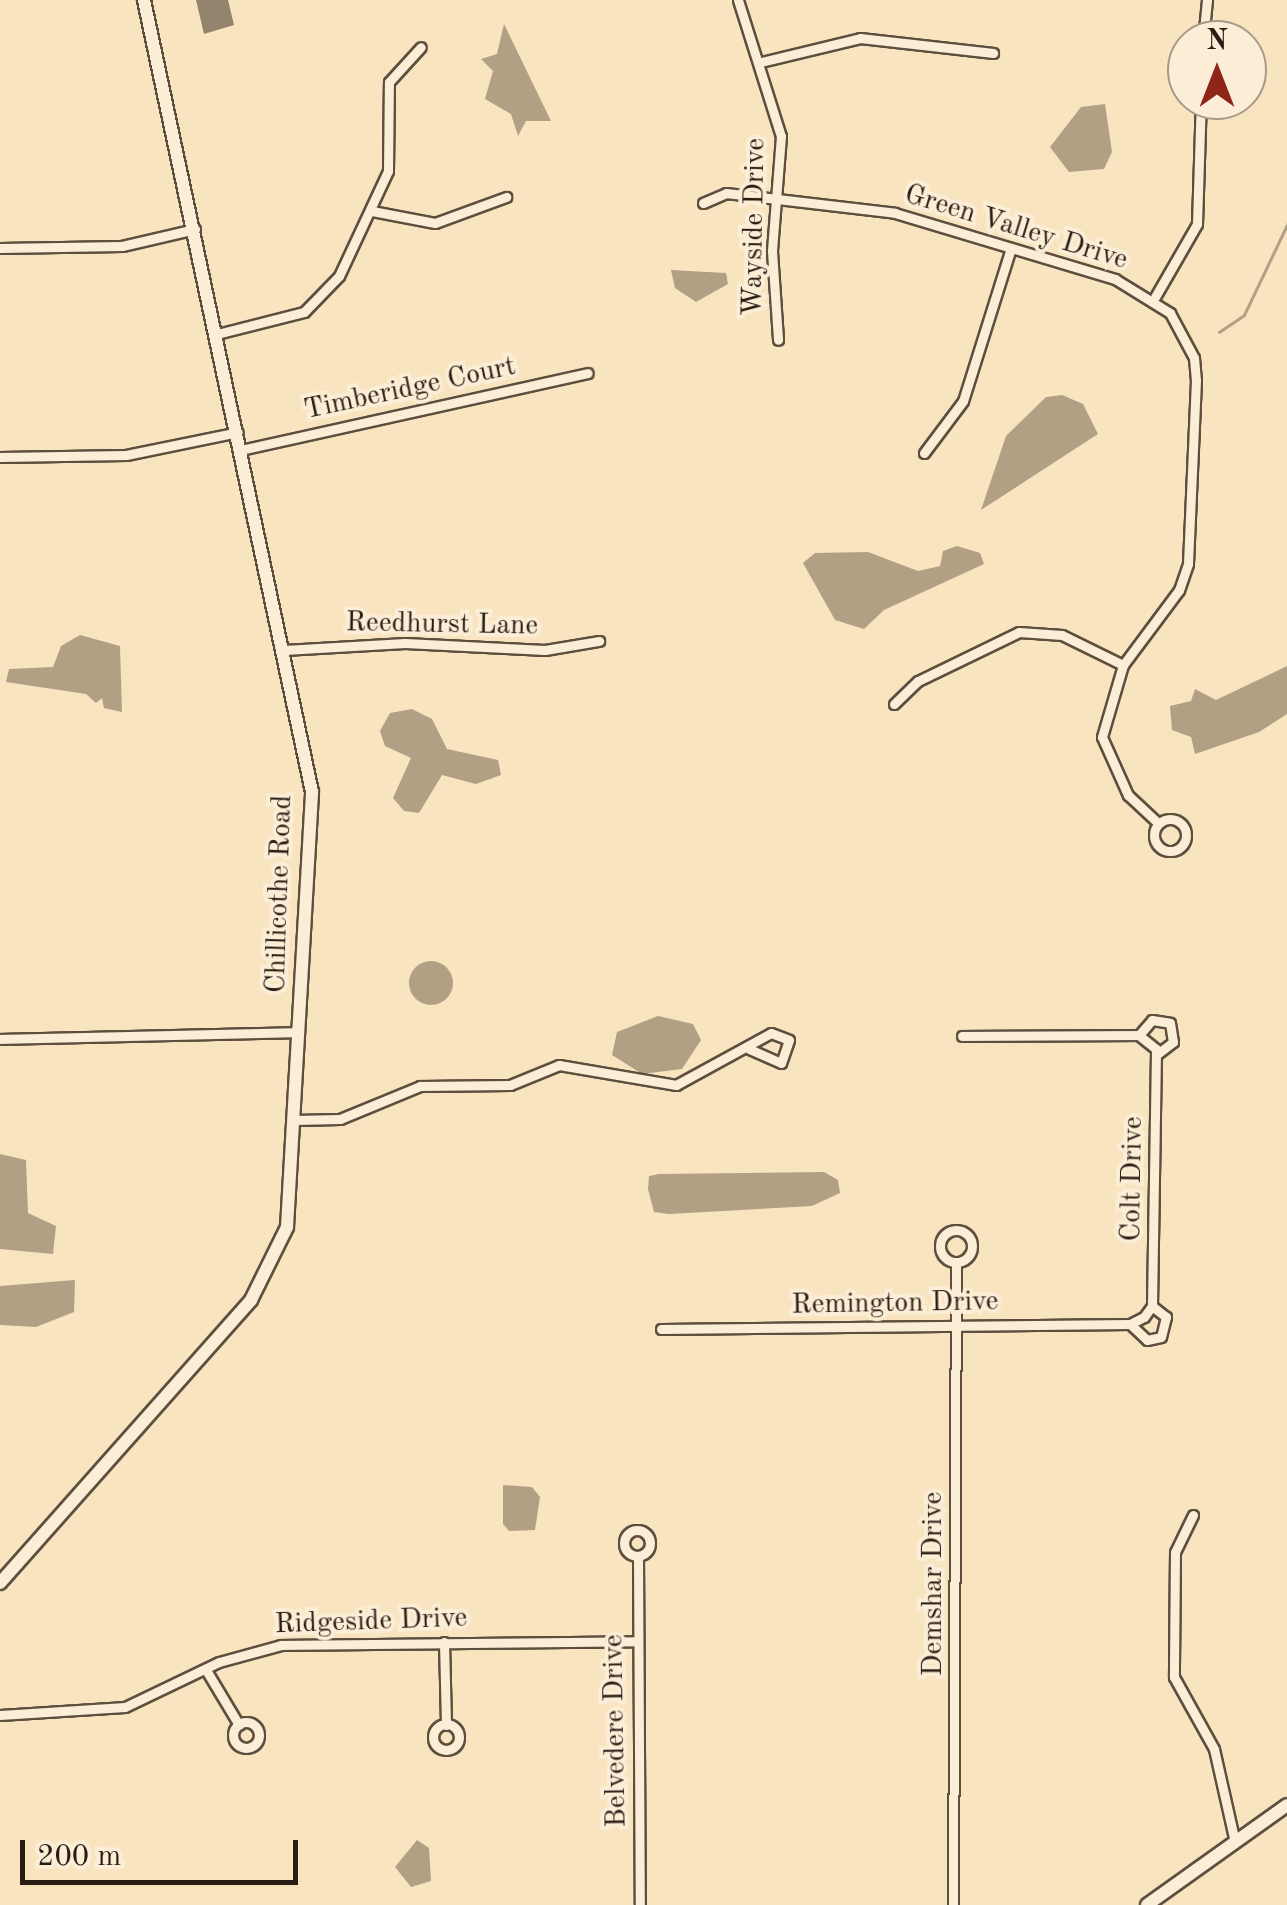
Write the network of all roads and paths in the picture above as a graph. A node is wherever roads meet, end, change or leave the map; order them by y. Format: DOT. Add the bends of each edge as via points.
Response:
graph roads {
  1 [pos="144,0"];
  2 [pos="738,0"];
  3 [pos="421,47"];
  4 [pos="993,53"];
  5 [pos="761,62"];
  6 [pos="1200,120"];
  7 [pos="506,197"];
  8 [pos="778,199"];
  9 [pos="703,203"];
  10 [pos="372,211"];
  11 [pos="195,230"];
  12 [pos="0,248"];
  13 [pos="1011,248"];
  14 [pos="1155,298"];
  15 [pos="218,334"];
  16 [pos="778,340"];
  17 [pos="588,373"];
  18 [pos="238,432"];
  19 [pos="242,450"];
  20 [pos="924,452"];
  21 [pos="0,457"];
  22 [pos="599,641"];
  23 [pos="284,650"];
  24 [pos="1123,665"];
  25 [pos="894,704"];
  26 [pos="1158,824"];
  27 [pos="299,1032"];
  28 [pos="962,1036"];
  29 [pos="1139,1036"];
  30 [pos="0,1039"];
  31 [pos="749,1049"];
  32 [pos="1158,1054"];
  33 [pos="294,1120"];
  34 [pos="956,1264"];
  35 [pos="1152,1306"];
  36 [pos="1130,1324"];
  37 [pos="956,1326"];
  38 [pos="661,1329"];
  39 [pos="1193,1515"];
  40 [pos="638,1556"];
  41 [pos="0,1583"];
  42 [pos="444,1642"];
  43 [pos="637,1642"];
  44 [pos="206,1670"];
  45 [pos="0,1715"];
  46 [pos="239,1724"];
  47 [pos="446,1725"];
  48 [pos="1287,1805"];
  49 [pos="1235,1842"];
  50 [pos="640,1905"];
  51 [pos="952,1905"];
  52 [pos="1147,1905"];
  1 -- 11 [label="street, Chillicothe Road"];
  2 -- 5 [label="street, Wayside Drive"];
  3 -- 10 [label="street" via="388,82 388,172"];
  4 -- 5 [label="street" via="860,38"];
  5 -- 8 [label="street, Wayside Drive" via="781,136"];
  6 -- 14 [label="street" via="1197,224"];
  7 -- 10 [label="street" via="435,224"];
  8 -- 9 [label="street, Green Valley Drive" via="726,193"];
  8 -- 13 [label="street, Green Valley Drive" via="895,214"];
  8 -- 16 [label="street, Wayside Drive"];
  10 -- 15 [label="street" via="322,298 285,320"];
  11 -- 12 [label="street" via="122,246"];
  11 -- 15 [label="street, Chillicothe Road"];
  13 -- 14 [label="street, Green Valley Drive"];
  13 -- 20 [label="street" via="962,401"];
  14 -- 24 [label="street, Green Valley Drive" via="1194,358 1192,538 1179,590"];
  15 -- 18 [label="street, Chillicothe Road"];
  17 -- 19 [label="street, Timberidge Court"];
  18 -- 19 [label="street, Chillicothe Road"];
  18 -- 21 [label="street" via="126,455"];
  19 -- 23 [label="street, Chillicothe Road"];
  22 -- 23 [label="street, Reedhurst Lane" via="565,649 404,643"];
  23 -- 27 [label="street, Chillicothe Road" via="312,792"];
  24 -- 25 [label="street" via="1062,634 1019,632 918,681"];
  24 -- 26 [label="street, Green Valley Drive" via="1102,737 1128,795"];
  27 -- 30 [label="street"];
  27 -- 33 [label="street, Chillicothe Road"];
  28 -- 29 [label="street"];
  29 -- 32 [label="street"];
  29 -- 32 [label="street, Colt Drive" via="1152,1020 1170,1023 1173,1042"];
  31 -- 31 [label="street" via="770,1033 789,1040 781,1064"];
  31 -- 33 [label="street" via="676,1085 559,1065 510,1084 420,1086 340,1119"];
  32 -- 35 [label="street, Colt Drive"];
  33 -- 41 [label="street, Chillicothe Road" via="287,1227 251,1300"];
  34 -- 37 [label="street, Demshar Drive"];
  35 -- 36 [label="street"];
  35 -- 36 [label="street, Colt Drive" via="1166,1317 1160,1338 1147,1340"];
  36 -- 37 [label="street, Remington Drive"];
  37 -- 38 [label="street, Remington Drive"];
  37 -- 51 [label="street, Demshar Drive"];
  39 -- 49 [label="street" via="1175,1552 1174,1677 1214,1749"];
  40 -- 43 [label="street, Belvedere Drive"];
  42 -- 43 [label="street, Ridgeside Drive"];
  42 -- 44 [label="street, Ridgeside Drive" via="281,1645"];
  42 -- 47 [label="street"];
  43 -- 50 [label="street, Belvedere Drive"];
  44 -- 45 [label="street, Ridgeside Drive" via="125,1708"];
  44 -- 46 [label="street"];
  48 -- 49 [label="street"];
  49 -- 52 [label="street"];
}
